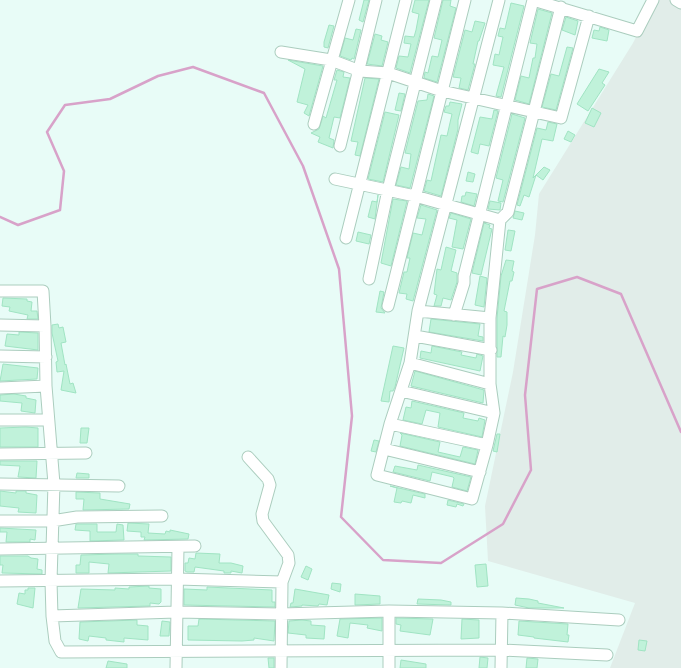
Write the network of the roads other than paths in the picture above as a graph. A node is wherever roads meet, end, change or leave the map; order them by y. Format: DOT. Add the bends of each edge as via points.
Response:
graph roads {
  1 [pos="349,0"];
  2 [pos="376,0"];
  3 [pos="406,0"];
  4 [pos="436,0"];
  5 [pos="465,0"];
  6 [pos="499,0"];
  7 [pos="653,0"];
  8 [pos="676,0"];
  9 [pos="681,3"];
  10 [pos="561,7"];
  11 [pos="589,16"];
  12 [pos="281,52"];
  13 [pos="331,60"];
  14 [pos="360,71"];
  15 [pos="388,73"];
  16 [pos="416,82"];
  17 [pos="442,91"];
  18 [pos="474,98"];
  19 [pos="505,106"];
  20 [pos="534,112"];
  21 [pos="314,124"];
  22 [pos="340,146"];
  23 [pos="335,179"];
  24 [pos="359,185"];
  25 [pos="388,190"];
  26 [pos="415,196"];
  27 [pos="446,204"];
  28 [pos="479,213"];
  29 [pos="500,220"];
  30 [pos="346,238"];
  31 [pos="369,279"];
  32 [pos="0,291"];
  33 [pos="388,306"];
  34 [pos="418,311"];
  35 [pos="454,315"];
  36 [pos="490,318"];
  37 [pos="0,325"];
  38 [pos="45,326"];
  39 [pos="415,336"];
  40 [pos="491,350"];
  41 [pos="0,356"];
  42 [pos="46,357"];
  43 [pos="410,363"];
  44 [pos="490,384"];
  45 [pos="46,386"];
  46 [pos="0,388"];
  47 [pos="401,392"];
  48 [pos="494,413"];
  49 [pos="0,420"];
  50 [pos="48,420"];
  51 [pos="390,424"];
  52 [pos="488,445"];
  53 [pos="384,449"];
  54 [pos="86,453"];
  55 [pos="0,454"];
  56 [pos="52,454"];
  57 [pos="248,457"];
  58 [pos="480,472"];
  59 [pos="0,484"];
  60 [pos="54,484"];
  61 [pos="119,486"];
  62 [pos="162,516"];
  63 [pos="0,521"];
  64 [pos="52,522"];
  65 [pos="195,546"];
  66 [pos="178,547"];
  67 [pos="0,549"];
  68 [pos="52,549"];
  69 [pos="177,579"];
  70 [pos="0,581"];
  71 [pos="51,581"];
  72 [pos="282,582"];
  73 [pos="389,611"];
  74 [pos="176,612"];
  75 [pos="502,613"];
  76 [pos="282,614"];
  77 [pos="52,616"];
  78 [pos="619,620"];
  79 [pos="388,650"];
  80 [pos="501,650"];
  81 [pos="176,652"];
  82 [pos="280,652"];
  83 [pos="607,655"];
  84 [pos="176,668"];
  85 [pos="281,668"];
  86 [pos="389,668"];
  87 [pos="501,668"];
  1 -- 13 [label="street"];
  2 -- 14 [label="street"];
  3 -- 15 [label="street"];
  4 -- 16 [label="street"];
  5 -- 17 [label="street"];
  6 -- 18 [label="street"];
  7 -- 11 [label="street" via="637,31"];
  8 -- 9 [label="street"];
  10 -- 11 [label="street"];
  10 -- 19 [label="street" via="532,0"];
  10 -- 20 [label="street"];
  11 -- 20 [label="street" via="561,118"];
  12 -- 13 [label="street"];
  13 -- 14 [label="street"];
  13 -- 21 [label="street"];
  14 -- 15 [label="street"];
  14 -- 22 [label="street"];
  15 -- 16 [label="street"];
  15 -- 24 [label="street"];
  16 -- 17 [label="street"];
  16 -- 25 [label="street"];
  17 -- 18 [label="street"];
  17 -- 26 [label="street"];
  18 -- 19 [label="street"];
  18 -- 27 [label="street"];
  19 -- 20 [label="street"];
  19 -- 28 [label="street"];
  20 -- 29 [label="street" via="508,212"];
  23 -- 24 [label="street"];
  24 -- 25 [label="street"];
  24 -- 30 [label="street"];
  25 -- 26 [label="street"];
  25 -- 31 [label="street"];
  26 -- 27 [label="street"];
  26 -- 33 [label="street"];
  27 -- 28 [label="street"];
  27 -- 34 [label="street"];
  28 -- 29 [label="street"];
  28 -- 35 [label="street" via="464,283"];
  29 -- 36 [label="street"];
  32 -- 38 [label="street" via="43,290"];
  34 -- 35 [label="street"];
  34 -- 39 [label="street"];
  35 -- 36 [label="street"];
  36 -- 40 [label="street"];
  37 -- 38 [label="street"];
  38 -- 42 [label="street"];
  39 -- 40 [label="street"];
  39 -- 43 [label="street"];
  40 -- 44 [label="street"];
  41 -- 42 [label="street"];
  42 -- 45 [label="street"];
  43 -- 44 [label="street"];
  43 -- 47 [label="street"];
  44 -- 48 [label="street"];
  45 -- 46 [label="street"];
  45 -- 50 [label="street"];
  47 -- 48 [label="street"];
  47 -- 51 [label="street"];
  48 -- 52 [label="street"];
  49 -- 50 [label="street"];
  50 -- 56 [label="street"];
  51 -- 52 [label="street"];
  51 -- 53 [label="street"];
  52 -- 58 [label="street"];
  53 -- 58 [label="street"];
  53 -- 58 [label="street" via="377,475 472,499"];
  54 -- 56 [label="street"];
  55 -- 56 [label="street"];
  56 -- 60 [label="street"];
  57 -- 72 [label="street" via="268,479 270,485 262,521 288,555 289,563"];
  59 -- 60 [label="street"];
  60 -- 61 [label="street"];
  60 -- 64 [label="street"];
  62 -- 64 [label="street" via="76,517"];
  63 -- 64 [label="street"];
  64 -- 68 [label="street"];
  65 -- 66 [label="street"];
  66 -- 68 [label="street"];
  66 -- 69 [label="street"];
  67 -- 68 [label="street"];
  68 -- 71 [label="street"];
  69 -- 71 [label="street"];
  69 -- 72 [label="street"];
  69 -- 74 [label="street"];
  70 -- 71 [label="street"];
  71 -- 77 [label="street"];
  72 -- 76 [label="street"];
  73 -- 75 [label="street"];
  73 -- 76 [label="street"];
  73 -- 79 [label="street"];
  74 -- 76 [label="street"];
  74 -- 77 [label="street"];
  74 -- 81 [label="street"];
  75 -- 78 [label="street"];
  75 -- 80 [label="street"];
  76 -- 82 [label="street"];
  77 -- 81 [label="street" via="55,641 61,652"];
  79 -- 80 [label="street"];
  79 -- 82 [label="street"];
  79 -- 86 [label="street"];
  80 -- 83 [label="street"];
  80 -- 87 [label="street"];
  81 -- 82 [label="street"];
  81 -- 84 [label="street"];
  82 -- 85 [label="street"];
}
